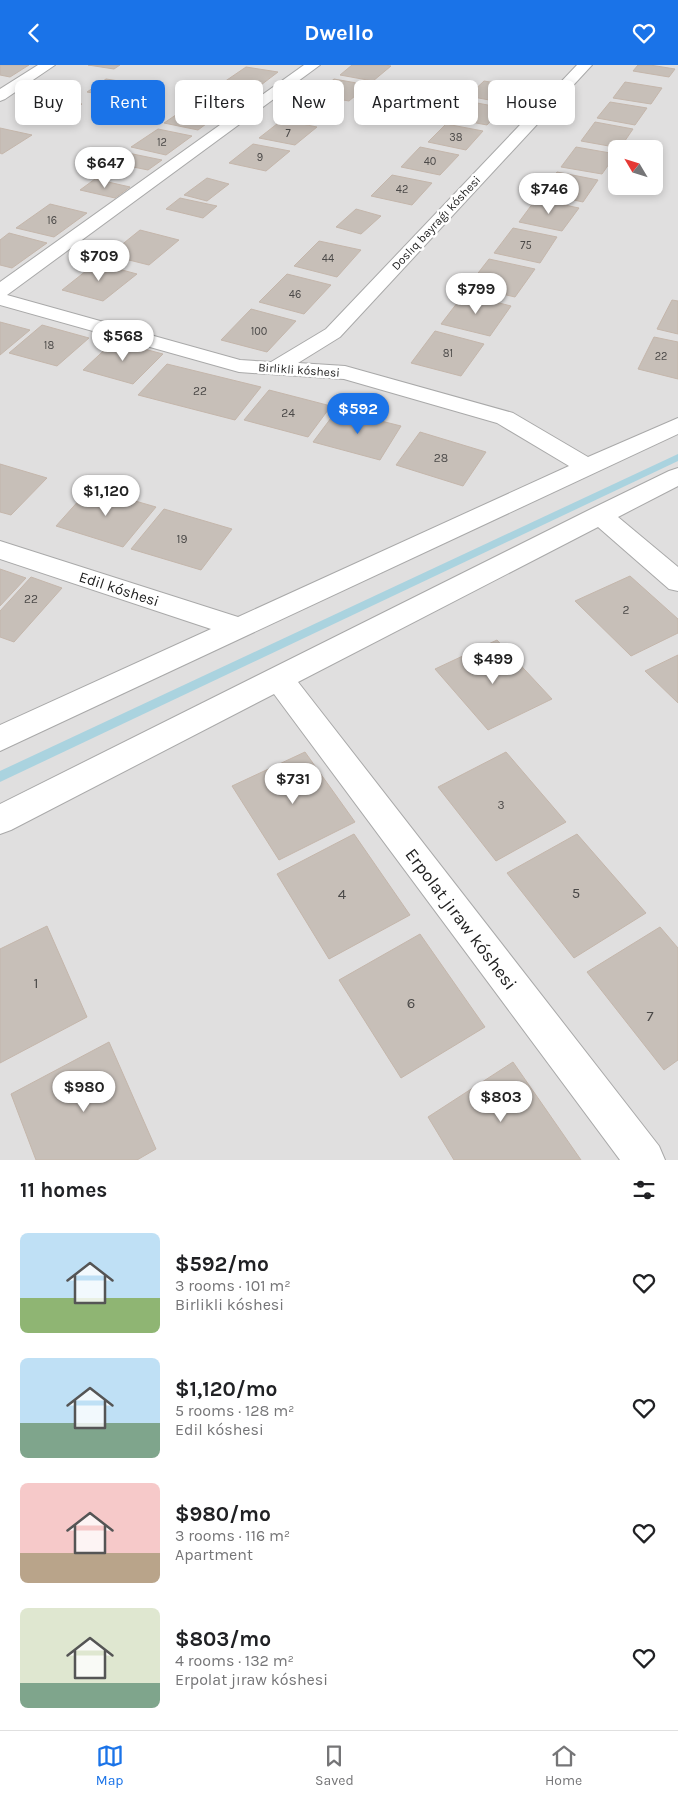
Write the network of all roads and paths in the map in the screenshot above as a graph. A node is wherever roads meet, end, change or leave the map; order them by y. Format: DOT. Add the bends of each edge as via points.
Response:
graph roads {
  1 [pos="48,65"];
  2 [pos="313,65"];
  3 [pos="585,65"];
  4 [pos="0,96"];
  5 [pos="0,291"];
  6 [pos="0,299"];
  7 [pos="276,368"];
  8 [pos="678,425"];
  9 [pos="587,467"];
  10 [pos="678,476"];
  11 [pos="600,515"];
  12 [pos="0,550"];
  13 [pos="678,582"];
  14 [pos="238,629"];
  15 [pos="278,678"];
  16 [pos="0,739"];
  17 [pos="0,820"];
  18 [pos="645,1160"];
  1 -- 4 [label="street"];
  2 -- 5 [label="street"];
  3 -- 7 [label="street, Doslıq bayraǵı kóshesi" via="333,333"];
  6 -- 7 [label="street, Birlikli kóshesi" via="239,366"];
  7 -- 9 [label="street, Birlikli kóshesi" via="345,373 504,418"];
  8 -- 9 [label="street"];
  9 -- 14 [label="street"];
  10 -- 11 [label="street"];
  11 -- 13 [label="street"];
  11 -- 15 [label="street"];
  12 -- 14 [label="street, Edil kóshesi"];
  14 -- 16 [label="street"];
  15 -- 17 [label="street"];
  15 -- 18 [label="street, Erpolat jıraw kóshesi"];
}
